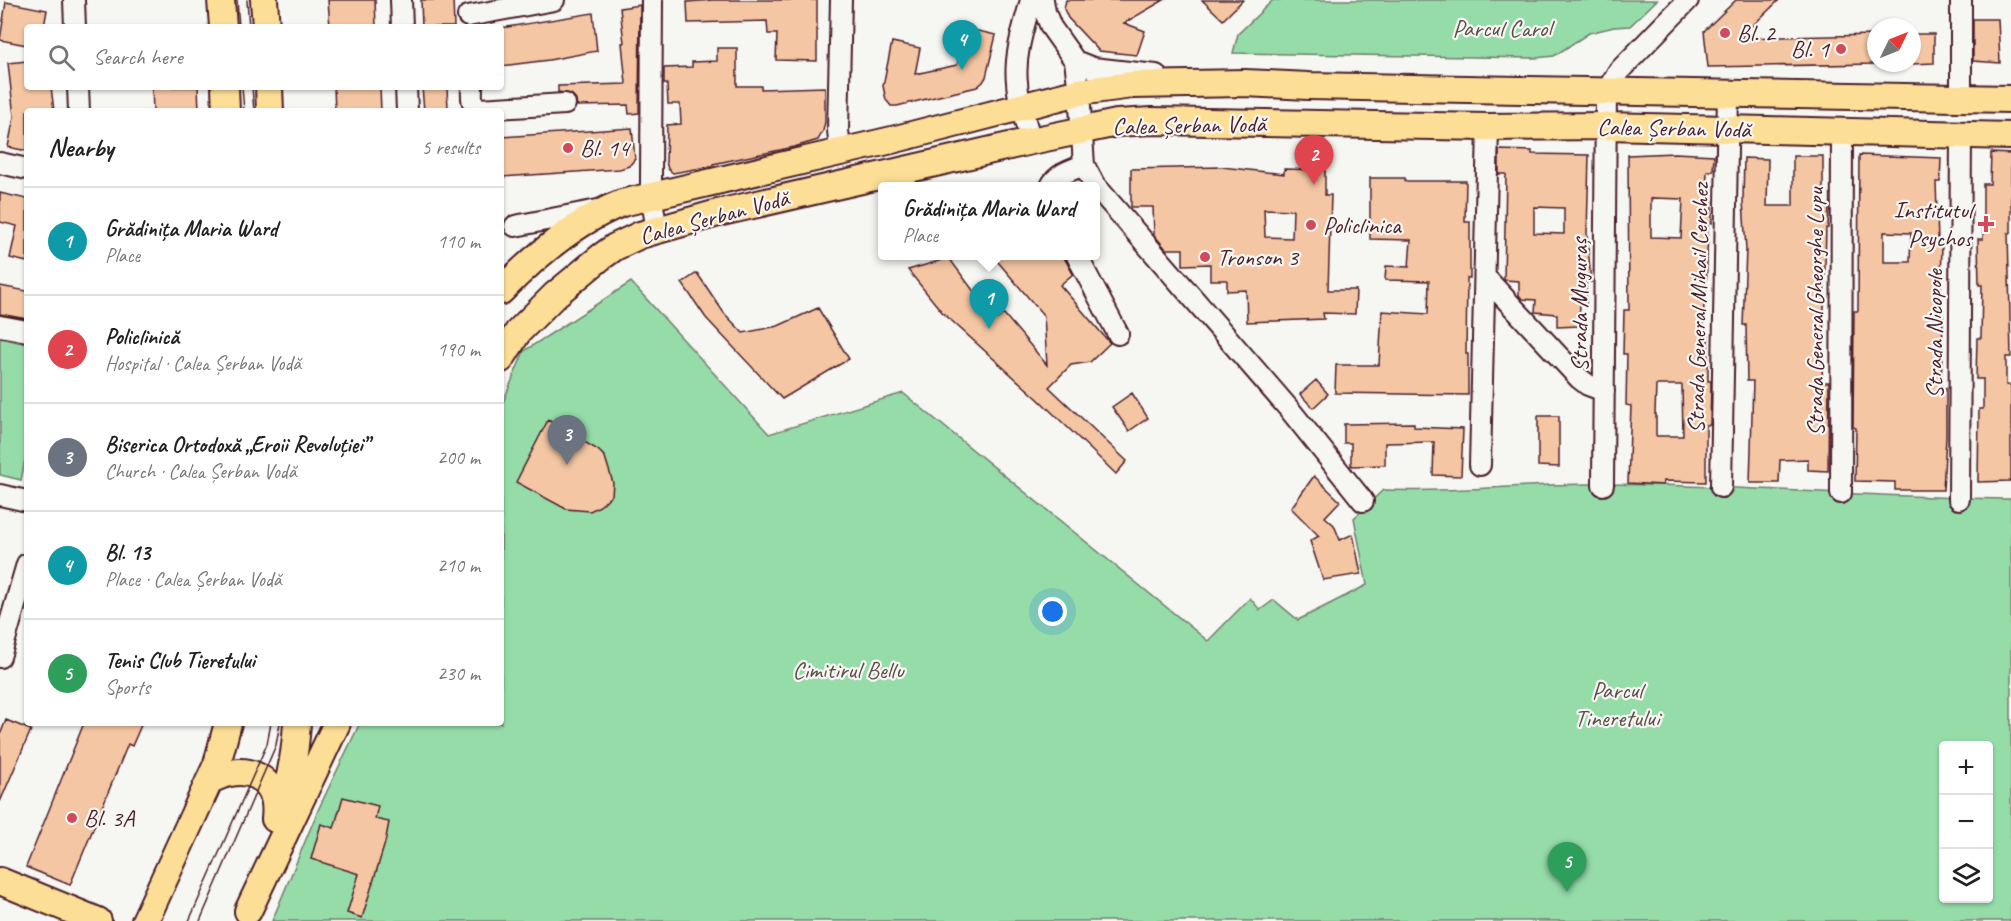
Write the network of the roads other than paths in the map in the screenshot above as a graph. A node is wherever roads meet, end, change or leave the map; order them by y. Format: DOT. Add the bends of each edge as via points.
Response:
graph roads {
  1 [pos="74,0"];
  2 [pos="221,0"];
  3 [pos="264,0"];
  4 [pos="401,0"];
  5 [pos="554,0"];
  6 [pos="652,0"];
  7 [pos="841,0"];
  8 [pos="1031,0"];
  9 [pos="1043,0"];
  10 [pos="1688,0"];
  11 [pos="1961,0"];
  12 [pos="468,14"];
  13 [pos="75,24"];
  14 [pos="223,24"];
  15 [pos="266,24"];
  16 [pos="402,24"];
  17 [pos="1056,37"];
  18 [pos="1019,52"];
  19 [pos="1075,61"];
  20 [pos="1245,83"];
  21 [pos="78,90"];
  22 [pos="225,90"];
  23 [pos="269,90"];
  24 [pos="406,90"];
  25 [pos="472,90"];
  26 [pos="1079,92"];
  27 [pos="1606,92"];
  28 [pos="1728,93"];
  29 [pos="1961,97"];
  30 [pos="2011,99"];
  31 [pos="565,104"];
  32 [pos="1021,106"];
  33 [pos="79,108"];
  34 [pos="226,108"];
  35 [pos="270,108"];
  36 [pos="407,108"];
  37 [pos="478,108"];
  38 [pos="496,108"];
  39 [pos="1606,126"];
  40 [pos="1488,127"];
  41 [pos="1081,130"];
  42 [pos="1727,130"];
  43 [pos="1842,131"];
  44 [pos="1961,133"];
  45 [pos="2011,136"];
  46 [pos="1031,141"];
  47 [pos="840,152"];
  48 [pos="0,163"];
  49 [pos="1084,165"];
  50 [pos="24,168"];
  51 [pos="1053,182"];
  52 [pos="1095,182"];
  53 [pos="1100,190"];
  54 [pos="651,195"];
  55 [pos="609,208"];
  56 [pos="508,226"];
  57 [pos="657,230"];
  58 [pos="569,232"];
  59 [pos="601,257"];
  60 [pos="1080,260"];
  61 [pos="1485,277"];
  62 [pos="504,288"];
  63 [pos="0,326"];
  64 [pos="24,330"];
  65 [pos="1118,334"];
  66 [pos="504,354"];
  67 [pos="1604,391"];
  68 [pos="1480,465"];
  69 [pos="1603,485"];
  70 [pos="1721,487"];
  71 [pos="1840,493"];
  72 [pos="0,495"];
  73 [pos="1959,499"];
  74 [pos="24,500"];
  75 [pos="1363,501"];
  76 [pos="24,574"];
  77 [pos="0,657"];
  78 [pos="227,726"];
  79 [pos="246,726"];
  80 [pos="297,726"];
  81 [pos="336,726"];
  82 [pos="213,773"];
  83 [pos="275,819"];
  84 [pos="0,881"];
  85 [pos="245,916"];
  86 [pos="98,921"];
  87 [pos="145,921"];
  1 -- 13 [label="street"];
  2 -- 14 [label="main road"];
  3 -- 15 [label="main road"];
  4 -- 16 [label="street"];
  5 -- 12 [label="street"];
  6 -- 54 [label="street"];
  7 -- 47 [label="street"];
  8 -- 18 [label="street"];
  9 -- 17 [label="street"];
  10 -- 27 [label="street" via="1618,72"];
  11 -- 29 [label="street"];
  17 -- 18 [label="street" via="1037,34"];
  17 -- 19 [label="street"];
  18 -- 32 [label="street" via="1016,80"];
  19 -- 20 [label="street" via="1116,71"];
  19 -- 26 [label="street"];
  20 -- 26 [label="main road, Calea Șerban Vodă" via="1132,85"];
  20 -- 27 [label="main road, Calea Șerban Vodă"];
  21 -- 33 [label="street"];
  22 -- 34 [label="main road"];
  23 -- 35 [label="main road"];
  24 -- 36 [label="street"];
  25 -- 37 [label="street" via="472,102"];
  26 -- 32 [label="main road, Calea Șerban Vodă"];
  26 -- 41 [label="street"];
  27 -- 28 [label="main road, Calea Șerban Vodă"];
  27 -- 39 [label="street, Strada Muguraș"];
  28 -- 29 [label="main road, Calea Șerban Vodă"];
  28 -- 42 [label="street, Strada General Mihail Cerchez"];
  29 -- 30 [label="main road, Calea Șerban Vodă"];
  31 -- 38 [label="street"];
  32 -- 46 [label="street"];
  32 -- 47 [label="main road, Calea Șerban Vodă"];
  39 -- 40 [label="main road, Calea Șerban Vodă"];
  39 -- 42 [label="main road, Calea Șerban Vodă"];
  39 -- 67 [label="street, Strada Muguraș"];
  40 -- 41 [label="main road, Calea Șerban Vodă" via="1152,121"];
  40 -- 61 [label="street"];
  41 -- 46 [label="main road, Calea Șerban Vodă"];
  41 -- 49 [label="street"];
  42 -- 43 [label="main road, Calea Șerban Vodă"];
  42 -- 70 [label="street, Strada General Mihail Cerchez"];
  43 -- 44 [label="main road, Calea Șerban Vodă"];
  43 -- 71 [label="street, Strada General Gheorghe Lupu"];
  44 -- 45 [label="main road, Calea Șerban Vodă"];
  44 -- 73 [label="street, Strada Nicopole"];
  46 -- 57 [label="main road, Calea Șerban Vodă"];
  47 -- 54 [label="main road, Calea Șerban Vodă"];
  48 -- 50 [label="street"];
  49 -- 51 [label="street"];
  49 -- 52 [label="street"];
  53 -- 75 [label="street"];
  54 -- 55 [label="main road, Calea Șerban Vodă"];
  54 -- 57 [label="street"];
  55 -- 56 [label="street"];
  55 -- 58 [label="main road, Calea Șerban Vodă"];
  56 -- 58 [label="street"];
  57 -- 59 [label="main road, Calea Șerban Vodă" via="627,240"];
  58 -- 59 [label="main road"];
  58 -- 62 [label="main road, Calea Șerban Vodă"];
  59 -- 66 [label="main road, Calea Șerban Vodă" via="528,321"];
  60 -- 65 [label="street"];
  61 -- 67 [label="street" via="1579,378"];
  61 -- 68 [label="street"];
  63 -- 64 [label="street"];
  67 -- 69 [label="street, Strada Muguraș"];
  72 -- 74 [label="street"];
  76 -- 77 [label="street"];
  78 -- 82 [label="main road"];
  79 -- 82 [label="main road"];
  80 -- 83 [label="main road" via="290,776"];
  81 -- 85 [label="main road"];
  82 -- 83 [label="main road" via="253,774 261,779 273,791"];
  82 -- 87 [label="main road"];
  83 -- 85 [label="main road" via="255,866"];
  84 -- 86 [label="main road"];
}
